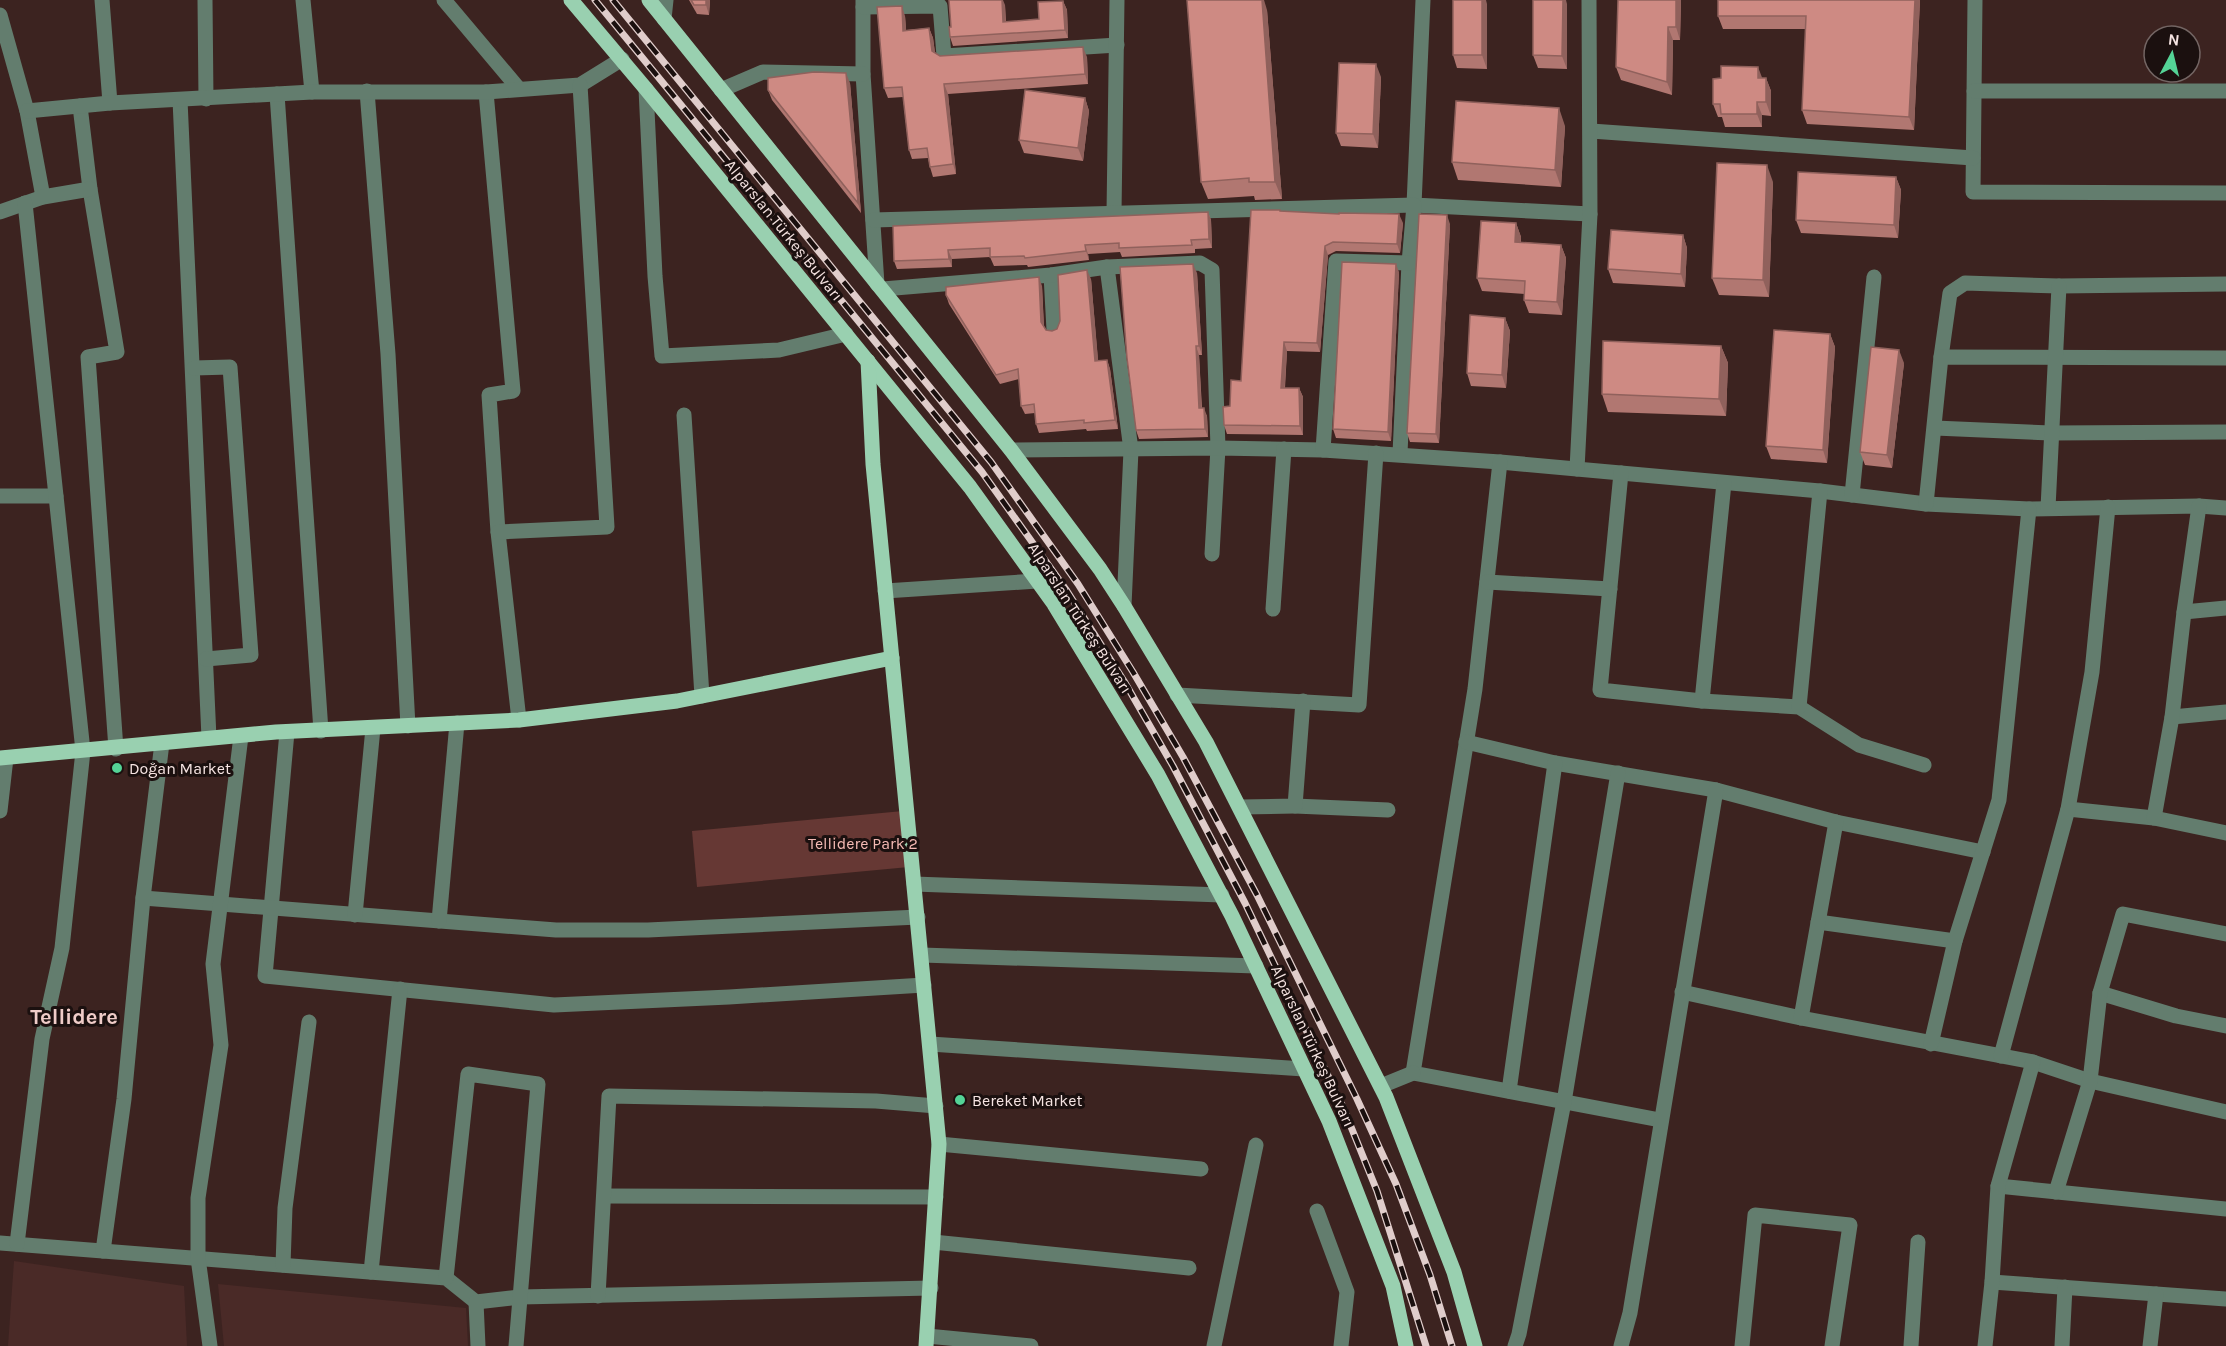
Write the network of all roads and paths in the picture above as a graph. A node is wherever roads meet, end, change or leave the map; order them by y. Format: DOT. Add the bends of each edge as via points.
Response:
graph roads {
  1 [pos="102,0"];
  2 [pos="205,0"];
  3 [pos="303,0"];
  4 [pos="444,0"];
  5 [pos="571,0"];
  6 [pos="649,0"];
  7 [pos="666,0"];
  8 [pos="1118,0"];
  9 [pos="1423,0"];
  10 [pos="1589,0"];
  11 [pos="1975,0"];
  12 [pos="863,4"];
  13 [pos="0,15"];
  14 [pos="664,19"];
  15 [pos="1117,45"];
  16 [pos="622,59"];
  17 [pos="863,74"];
  18 [pos="580,85"];
  19 [pos="519,89"];
  20 [pos="646,89"];
  21 [pos="721,90"];
  22 [pos="1974,91"];
  23 [pos="312,92"];
  24 [pos="367,92"];
  25 [pos="486,92"];
  26 [pos="2226,92"];
  27 [pos="277,94"];
  28 [pos="206,99"];
  29 [pos="180,100"];
  30 [pos="110,103"];
  31 [pos="81,106"];
  32 [pos="27,111"];
  33 [pos="1591,131"];
  34 [pos="1973,158"];
  35 [pos="90,189"];
  36 [pos="2226,193"];
  37 [pos="43,197"];
  38 [pos="25,203"];
  39 [pos="1414,205"];
  40 [pos="0,212"];
  41 [pos="1114,213"];
  42 [pos="1590,214"];
  43 [pos="873,220"];
  44 [pos="1409,263"];
  45 [pos="1107,267"];
  46 [pos="1051,276"];
  47 [pos="1874,277"];
  48 [pos="2226,284"];
  49 [pos="2058,286"];
  50 [pos="880,287"];
  51 [pos="1054,330"];
  52 [pos="846,334"];
  53 [pos="1941,357"];
  54 [pos="2056,357"];
  55 [pos="2226,358"];
  56 [pos="868,361"];
  57 [pos="194,368"];
  58 [pos="684,415"];
  59 [pos="1935,428"];
  60 [pos="2226,432"];
  61 [pos="2052,433"];
  62 [pos="1218,448"];
  63 [pos="1284,449"];
  64 [pos="1011,450"];
  65 [pos="1131,450"];
  66 [pos="1323,450"];
  67 [pos="1376,453"];
  68 [pos="1400,453"];
  69 [pos="1500,462"];
  70 [pos="1577,469"];
  71 [pos="1621,473"];
  72 [pos="1724,483"];
  73 [pos="1820,491"];
  74 [pos="1852,495"];
  75 [pos="0,496"];
  76 [pos="56,496"];
  77 [pos="1926,504"];
  78 [pos="2199,506"];
  79 [pos="2108,507"];
  80 [pos="2048,508"];
  81 [pos="2226,508"];
  82 [pos="2029,509"];
  83 [pos="498,532"];
  84 [pos="1212,554"];
  85 [pos="1037,581"];
  86 [pos="1487,582"];
  87 [pos="1610,589"];
  88 [pos="885,591"];
  89 [pos="1124,606"];
  90 [pos="2226,608"];
  91 [pos="1273,609"];
  92 [pos="2184,612"];
  93 [pos="892,658"];
  94 [pos="206,659"];
  95 [pos="1178,695"];
  96 [pos="702,696"];
  97 [pos="1303,701"];
  98 [pos="1702,701"];
  99 [pos="1799,706"];
  100 [pos="2226,712"];
  101 [pos="2172,717"];
  102 [pos="519,720"];
  103 [pos="457,723"];
  104 [pos="408,726"];
  105 [pos="373,728"];
  106 [pos="321,731"];
  107 [pos="287,732"];
  108 [pos="241,736"];
  109 [pos="208,738"];
  110 [pos="1466,742"];
  111 [pos="162,743"];
  112 [pos="116,749"];
  113 [pos="83,751"];
  114 [pos="3,758"];
  115 [pos="1555,763"];
  116 [pos="1924,765"];
  117 [pos="1618,773"];
  118 [pos="1716,790"];
  119 [pos="1295,806"];
  120 [pos="1240,807"];
  121 [pos="2068,809"];
  122 [pos="1388,810"];
  123 [pos="0,811"];
  124 [pos="2154,818"];
  125 [pos="1836,822"];
  126 [pos="2226,832"];
  127 [pos="1983,852"];
  128 [pos="914,884"];
  129 [pos="1222,895"];
  130 [pos="143,898"];
  131 [pos="220,905"];
  132 [pos="271,909"];
  133 [pos="355,915"];
  134 [pos="918,917"];
  135 [pos="438,921"];
  136 [pos="1818,922"];
  137 [pos="2226,934"];
  138 [pos="1955,941"];
  139 [pos="922,955"];
  140 [pos="1256,966"];
  141 [pos="924,985"];
  142 [pos="400,989"];
  143 [pos="1682,992"];
  144 [pos="2100,993"];
  145 [pos="1801,1018"];
  146 [pos="309,1022"];
  147 [pos="2226,1026"];
  148 [pos="930,1044"];
  149 [pos="1931,1044"];
  150 [pos="2001,1056"];
  151 [pos="2033,1062"];
  152 [pos="1304,1069"];
  153 [pos="1413,1073"];
  154 [pos="2090,1081"];
  155 [pos="1381,1086"];
  156 [pos="1509,1091"];
  157 [pos="1564,1101"];
  158 [pos="936,1106"];
  159 [pos="2226,1112"];
  160 [pos="1660,1120"];
  161 [pos="939,1144"];
  162 [pos="1256,1145"];
  163 [pos="1201,1169"];
  164 [pos="1998,1186"];
  165 [pos="2056,1192"];
  166 [pos="604,1196"];
  167 [pos="936,1197"];
  168 [pos="2226,1209"];
  169 [pos="1317,1211"];
  170 [pos="933,1242"];
  171 [pos="1918,1242"];
  172 [pos="0,1243"];
  173 [pos="17,1244"];
  174 [pos="0,1248"];
  175 [pos="103,1251"];
  176 [pos="198,1258"];
  177 [pos="283,1265"];
  178 [pos="1189,1268"];
  179 [pos="371,1272"];
  180 [pos="446,1278"];
  181 [pos="1992,1282"];
  182 [pos="2065,1287"];
  183 [pos="931,1288"];
  184 [pos="2156,1294"];
  185 [pos="598,1296"];
  186 [pos="520,1297"];
  187 [pos="2226,1299"];
  188 [pos="476,1302"];
  189 [pos="927,1341"];
  190 [pos="210,1346"];
  191 [pos="478,1346"];
  192 [pos="516,1346"];
  193 [pos="1032,1346"];
  194 [pos="1214,1346"];
  195 [pos="1341,1346"];
  196 [pos="1406,1346"];
  197 [pos="1475,1346"];
  198 [pos="1515,1346"];
  199 [pos="1621,1346"];
  200 [pos="1742,1346"];
  201 [pos="1832,1346"];
  202 [pos="1911,1346"];
  203 [pos="1985,1346"];
  204 [pos="2062,1346"];
  205 [pos="2150,1346"];
  1 -- 30 [label="street"];
  2 -- 28 [label="street"];
  3 -- 23 [label="street"];
  4 -- 19 [label="street"];
  5 -- 16 [label="main road, Alparslan Türkeş Bulvarı"];
  6 -- 14 [label="main road"];
  7 -- 14 [label="street"];
  8 -- 15 [label="street"];
  9 -- 39 [label="street"];
  10 -- 33 [label="street"];
  11 -- 22 [label="street"];
  12 -- 15 [label="street" via="940,6 944,56"];
  12 -- 17 [label="street"];
  13 -- 32 [label="street"];
  14 -- 21 [label="main road"];
  15 -- 41 [label="street"];
  16 -- 18 [label="street"];
  16 -- 20 [label="main road, Alparslan Türkeş Bulvarı"];
  17 -- 21 [label="street" via="763,72"];
  17 -- 43 [label="street"];
  18 -- 19 [label="street"];
  18 -- 83 [label="street" via="607,527"];
  19 -- 25 [label="street"];
  20 -- 52 [label="main road, Alparslan Türkeş Bulvarı"];
  20 -- 52 [label="street" via="662,356 779,350"];
  21 -- 50 [label="main road"];
  22 -- 26 [label="street"];
  22 -- 34 [label="street"];
  23 -- 24 [label="street"];
  23 -- 27 [label="street"];
  24 -- 25 [label="street"];
  24 -- 104 [label="street" via="388,354"];
  25 -- 83 [label="street" via="513,391 489,395"];
  27 -- 28 [label="street"];
  27 -- 106 [label="street"];
  28 -- 29 [label="street"];
  29 -- 30 [label="street"];
  29 -- 57 [label="street"];
  30 -- 31 [label="street"];
  31 -- 32 [label="street"];
  31 -- 35 [label="street"];
  32 -- 37 [label="street"];
  33 -- 34 [label="street"];
  33 -- 42 [label="street"];
  34 -- 36 [label="street" via="1973,192"];
  35 -- 37 [label="street"];
  35 -- 112 [label="street" via="117,352 88,357"];
  37 -- 38 [label="street"];
  38 -- 40 [label="street"];
  38 -- 76 [label="street"];
  39 -- 41 [label="street"];
  39 -- 42 [label="street"];
  39 -- 44 [label="street"];
  41 -- 43 [label="street"];
  42 -- 70 [label="street"];
  43 -- 50 [label="street"];
  44 -- 66 [label="street" via="1336,261"];
  44 -- 68 [label="street"];
  45 -- 46 [label="street"];
  45 -- 62 [label="street" via="1200,263 1212,270"];
  45 -- 65 [label="street"];
  46 -- 50 [label="street"];
  46 -- 51 [label="street"];
  47 -- 74 [label="street"];
  48 -- 49 [label="street"];
  49 -- 53 [label="street" via="1965,283 1950,292"];
  49 -- 54 [label="street"];
  50 -- 64 [label="main road"];
  52 -- 56 [label="main road, Alparslan Türkeş Bulvarı"];
  53 -- 54 [label="street"];
  53 -- 59 [label="street"];
  54 -- 55 [label="street"];
  54 -- 61 [label="street"];
  56 -- 85 [label="main road, Alparslan Türkeş Bulvarı" via="970,487"];
  56 -- 88 [label="main road"];
  57 -- 94 [label="street"];
  57 -- 94 [label="street" via="230,367 251,656"];
  58 -- 96 [label="street"];
  59 -- 61 [label="street"];
  59 -- 77 [label="street"];
  60 -- 61 [label="street"];
  61 -- 80 [label="street"];
  62 -- 63 [label="street"];
  62 -- 65 [label="street"];
  62 -- 84 [label="street"];
  63 -- 66 [label="street"];
  63 -- 91 [label="street"];
  64 -- 65 [label="street"];
  64 -- 89 [label="main road"];
  65 -- 89 [label="street"];
  66 -- 67 [label="street"];
  67 -- 68 [label="street"];
  67 -- 97 [label="street" via="1359,705"];
  68 -- 69 [label="street"];
  69 -- 70 [label="street"];
  69 -- 86 [label="street"];
  70 -- 71 [label="street"];
  71 -- 72 [label="street"];
  71 -- 87 [label="street"];
  72 -- 73 [label="street"];
  72 -- 98 [label="street"];
  73 -- 74 [label="street"];
  73 -- 99 [label="street"];
  74 -- 77 [label="street"];
  75 -- 76 [label="street"];
  76 -- 113 [label="street"];
  77 -- 82 [label="street"];
  78 -- 79 [label="street"];
  78 -- 81 [label="street"];
  78 -- 92 [label="street"];
  79 -- 80 [label="street"];
  79 -- 121 [label="street" via="2092,672"];
  80 -- 82 [label="street"];
  82 -- 127 [label="street" via="1999,801"];
  83 -- 102 [label="street"];
  85 -- 88 [label="street"];
  85 -- 129 [label="main road, Alparslan Türkeş Bulvarı" via="1158,775"];
  86 -- 87 [label="street"];
  86 -- 110 [label="street"];
  87 -- 98 [label="street" via="1600,690"];
  88 -- 93 [label="main road"];
  89 -- 95 [label="main road"];
  90 -- 92 [label="street"];
  92 -- 101 [label="street"];
  93 -- 96 [label="main road"];
  93 -- 128 [label="main road"];
  94 -- 109 [label="street"];
  95 -- 97 [label="street"];
  95 -- 120 [label="main road"];
  96 -- 102 [label="main road"];
  97 -- 119 [label="street"];
  98 -- 99 [label="street"];
  99 -- 116 [label="street" via="1859,744"];
  100 -- 101 [label="street"];
  101 -- 124 [label="street"];
  102 -- 103 [label="main road"];
  103 -- 104 [label="main road"];
  103 -- 135 [label="street"];
  104 -- 105 [label="main road"];
  105 -- 106 [label="main road"];
  105 -- 133 [label="street"];
  106 -- 107 [label="main road"];
  107 -- 108 [label="main road"];
  107 -- 132 [label="street"];
  108 -- 109 [label="main road"];
  108 -- 131 [label="street"];
  109 -- 111 [label="main road"];
  110 -- 115 [label="street"];
  110 -- 153 [label="street"];
  111 -- 112 [label="main road"];
  111 -- 130 [label="street"];
  112 -- 113 [label="main road"];
  113 -- 114 [label="main road"];
  113 -- 173 [label="street" via="62,948 42,1039"];
  114 -- 123 [label="street"];
  115 -- 117 [label="street"];
  115 -- 156 [label="street"];
  117 -- 118 [label="street"];
  117 -- 157 [label="street"];
  118 -- 125 [label="street"];
  118 -- 143 [label="street"];
  119 -- 120 [label="street"];
  119 -- 122 [label="street"];
  120 -- 155 [label="main road"];
  121 -- 124 [label="street"];
  121 -- 150 [label="street"];
  124 -- 126 [label="street"];
  125 -- 127 [label="street"];
  125 -- 136 [label="street"];
  127 -- 138 [label="street"];
  128 -- 129 [label="street"];
  128 -- 134 [label="main road"];
  129 -- 140 [label="main road, Alparslan Türkeş Bulvarı"];
  130 -- 131 [label="street"];
  130 -- 175 [label="street" via="124,1099"];
  131 -- 132 [label="street"];
  131 -- 176 [label="street" via="213,964 221,1045 198,1198"];
  132 -- 133 [label="street"];
  132 -- 142 [label="street" via="265,976"];
  133 -- 135 [label="street"];
  134 -- 135 [label="street" via="648,930 556,930"];
  134 -- 139 [label="main road"];
  136 -- 138 [label="street"];
  136 -- 145 [label="street"];
  137 -- 144 [label="street" via="2123,914"];
  138 -- 149 [label="street"];
  139 -- 140 [label="street"];
  139 -- 141 [label="main road"];
  140 -- 152 [label="main road, Alparslan Türkeş Bulvarı"];
  141 -- 142 [label="street" via="554,1005"];
  141 -- 148 [label="main road"];
  142 -- 179 [label="street"];
  143 -- 145 [label="street"];
  143 -- 160 [label="street"];
  144 -- 147 [label="street"];
  144 -- 154 [label="street"];
  145 -- 149 [label="street"];
  146 -- 177 [label="street" via="285,1208"];
  148 -- 152 [label="street"];
  148 -- 158 [label="main road"];
  149 -- 150 [label="street"];
  150 -- 151 [label="street"];
  151 -- 154 [label="street"];
  151 -- 164 [label="street"];
  152 -- 196 [label="main road, Alparslan Türkeş Bulvarı" via="1329,1121 1393,1286"];
  153 -- 155 [label="street"];
  153 -- 156 [label="street"];
  154 -- 159 [label="street"];
  154 -- 165 [label="street"];
  155 -- 197 [label="main road" via="1454,1272"];
  156 -- 157 [label="street"];
  157 -- 160 [label="street"];
  157 -- 198 [label="street"];
  158 -- 161 [label="main road"];
  158 -- 166 [label="street" via="876,1101 609,1096"];
  160 -- 199 [label="street" via="1630,1313"];
  161 -- 163 [label="street"];
  161 -- 167 [label="main road"];
  162 -- 194 [label="street"];
  164 -- 165 [label="street"];
  164 -- 181 [label="street"];
  165 -- 168 [label="street"];
  166 -- 167 [label="street"];
  166 -- 185 [label="street"];
  167 -- 170 [label="main road"];
  169 -- 195 [label="street" via="1347,1292"];
  170 -- 178 [label="street"];
  170 -- 183 [label="main road"];
  171 -- 202 [label="street"];
  172 -- 173 [label="street"];
  172 -- 174 [label="street"];
  173 -- 175 [label="street"];
  175 -- 176 [label="street"];
  176 -- 177 [label="street"];
  176 -- 190 [label="street"];
  177 -- 179 [label="street"];
  179 -- 180 [label="street"];
  180 -- 186 [label="street" via="468,1074 538,1084"];
  180 -- 188 [label="street"];
  181 -- 182 [label="street"];
  181 -- 203 [label="street"];
  182 -- 184 [label="street"];
  182 -- 204 [label="street"];
  183 -- 185 [label="street"];
  183 -- 189 [label="main road"];
  184 -- 187 [label="street"];
  184 -- 205 [label="street"];
  185 -- 186 [label="street"];
  186 -- 188 [label="street"];
  186 -- 192 [label="street"];
  188 -- 191 [label="street"];
  189 -- 193 [label="street"];
  200 -- 201 [label="street" via="1755,1215 1850,1225"];
}
